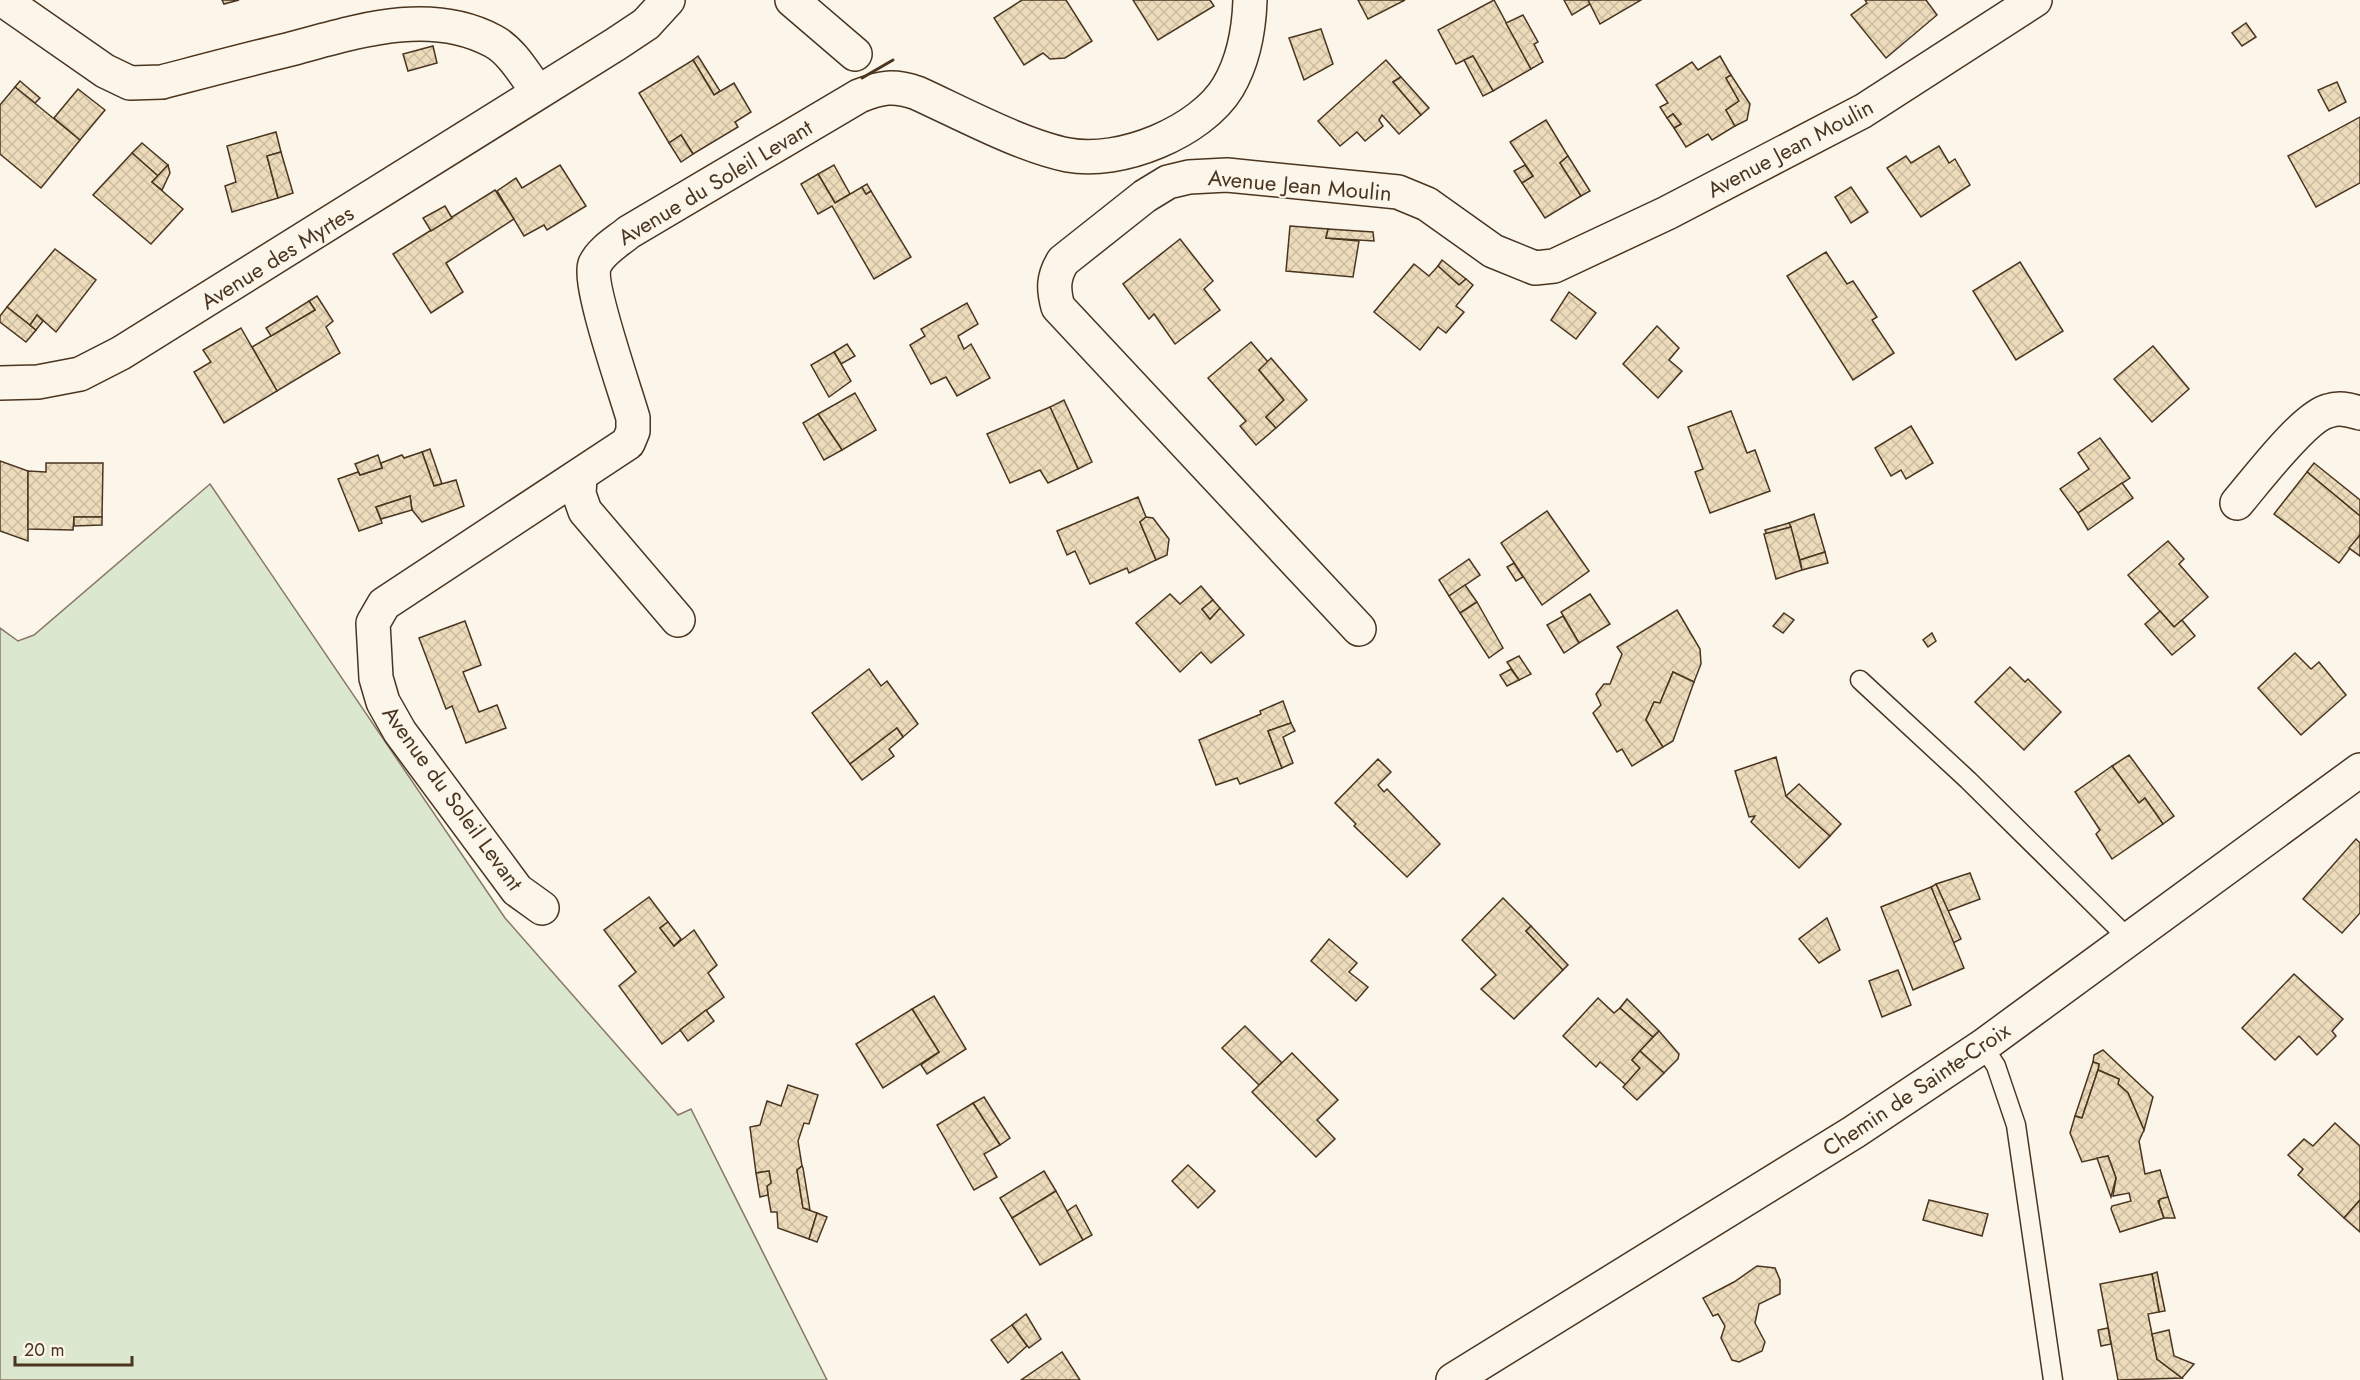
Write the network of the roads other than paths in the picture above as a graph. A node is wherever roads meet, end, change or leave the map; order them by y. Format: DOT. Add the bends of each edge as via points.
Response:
graph roads {
  1 [pos="3,0"];
  2 [pos="668,0"];
  3 [pos="792,0"];
  4 [pos="1250,0"];
  5 [pos="2035,0"];
  6 [pos="855,54"];
  7 [pos="538,92"];
  8 [pos="0,383"];
  9 [pos="2360,413"];
  10 [pos="580,477"];
  11 [pos="2237,503"];
  12 [pos="678,620"];
  13 [pos="1359,629"];
  14 [pos="1860,680"];
  15 [pos="2360,770"];
  16 [pos="542,908"];
  17 [pos="2130,940"];
  18 [pos="1983,1046"];
  19 [pos="1453,1380"];
  20 [pos="2053,1380"];
  1 -- 7 [label="street" via="105,71 130,83 162,82 372,27 414,23 467,31 494,41"];
  2 -- 7 [label="street, Avenue des Myrtes" via="646,24"];
  3 -- 6 [label="street"];
  4 -- 10 [label="street, Avenue du Soleil Levant" via="1241,61 1227,89 1201,117 1156,143 1115,155 1071,156 1044,149 917,93 882,87 859,96 629,232 603,252 594,267 596,291 633,418 633,431 628,443"];
  5 -- 13 [label="street, Avenue Jean Moulin" via="1863,111 1554,266 1535,268 1492,251 1427,204 1398,192 1227,175 1168,182 1063,261 1055,274 1058,307"];
  7 -- 8 [label="street, Avenue des Myrtes" via="121,354 80,374 39,382"];
  9 -- 11 [label="street" via="2345,408 2326,411 2305,426"];
  10 -- 12 [label="street" via="579,494 585,511"];
  10 -- 16 [label="street, Avenue du Soleil Levant" via="384,604 373,623 376,678 383,702 400,732 516,890"];
  14 -- 17 [label="lane"];
  15 -- 17 [label="street, Chemin de Sainte-Croix"];
  17 -- 18 [label="street, Chemin de Sainte-Croix"];
  18 -- 19 [label="street, Chemin de Sainte-Croix" via="1854,1132"];
  18 -- 20 [label="lane" via="1996,1066 2016,1125"];
}
